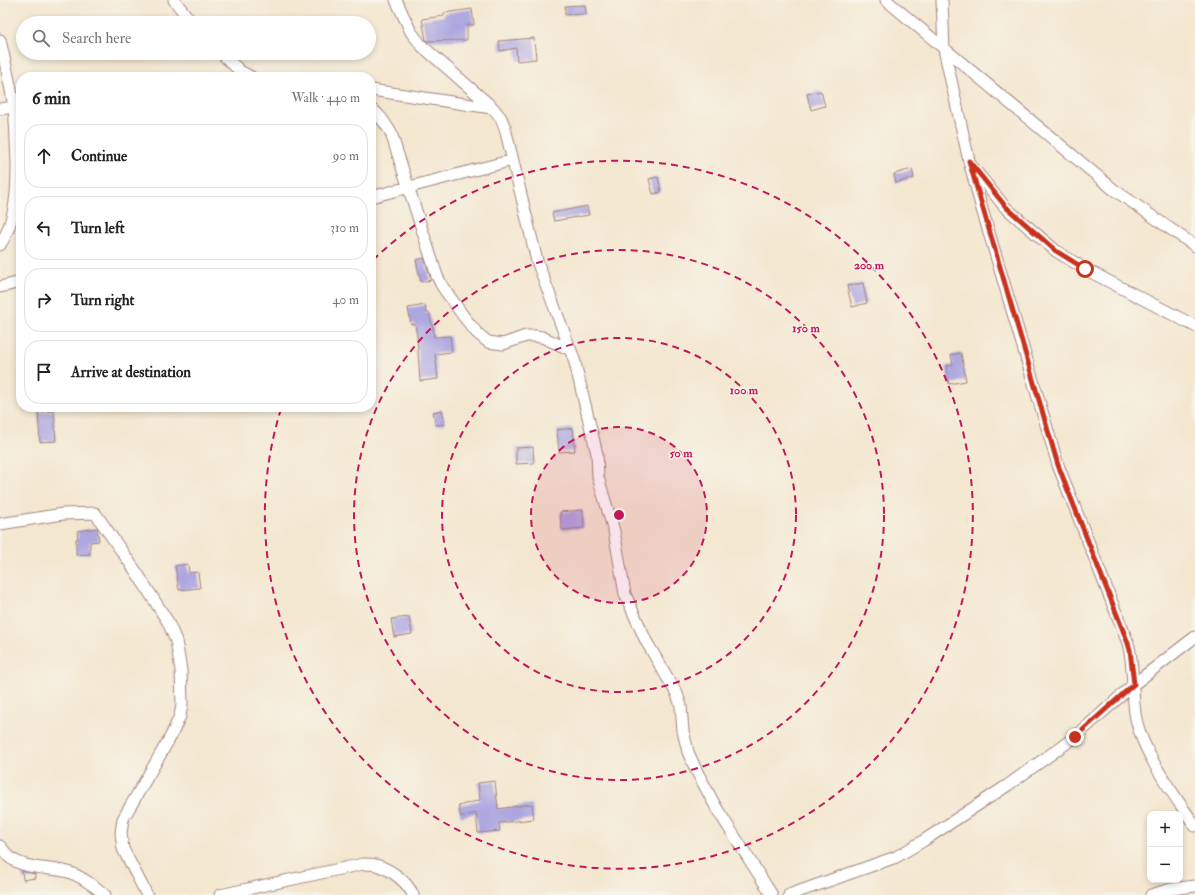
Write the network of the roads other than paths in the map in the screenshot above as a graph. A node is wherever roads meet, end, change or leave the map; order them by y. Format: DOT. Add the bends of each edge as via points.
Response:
graph roads {
  1 [pos="174,0"];
  2 [pos="396,0"];
  3 [pos="886,0"];
  4 [pos="942,0"];
  5 [pos="187,16"];
  6 [pos="0,40"];
  7 [pos="944,49"];
  8 [pos="228,60"];
  9 [pos="242,72"];
  10 [pos="376,91"];
  11 [pos="14,107"];
  12 [pos="493,108"];
  13 [pos="0,109"];
  14 [pos="376,113"];
  15 [pos="513,160"];
  16 [pos="969,161"];
  17 [pos="409,188"];
  18 [pos="376,196"];
  19 [pos="0,246"];
  20 [pos="1195,246"];
  21 [pos="16,283"];
  22 [pos="0,287"];
  23 [pos="1195,326"];
  24 [pos="571,350"];
  25 [pos="0,524"];
  26 [pos="1195,636"];
  27 [pos="1134,684"];
  28 [pos="1195,826"];
  29 [pos="0,846"];
  30 [pos="1195,886"];
  31 [pos="105,895"];
  32 [pos="147,895"];
  33 [pos="220,895"];
  34 [pos="413,895"];
  35 [pos="772,895"];
  36 [pos="789,895"];
  37 [pos="1150,895"];
  1 -- 5 [label="street"];
  2 -- 12 [label="street" via="411,32 422,46"];
  3 -- 7 [label="street"];
  4 -- 7 [label="street"];
  6 -- 11 [label="street"];
  7 -- 16 [label="street"];
  7 -- 20 [label="street" via="1113,189"];
  8 -- 9 [label="street"];
  10 -- 12 [label="street"];
  11 -- 13 [label="street"];
  11 -- 19 [label="street" via="16,204"];
  12 -- 15 [label="street" via="505,128"];
  14 -- 17 [label="street" via="391,133"];
  15 -- 17 [label="street"];
  15 -- 24 [label="street" via="537,260"];
  16 -- 23 [label="street" via="1006,207 1056,251 1085,269"];
  16 -- 27 [label="street" via="1058,465 1128,643"];
  17 -- 18 [label="street"];
  17 -- 24 [label="street" via="437,276 477,333 488,342 503,344 526,336 542,337"];
  21 -- 22 [label="street"];
  24 -- 35 [label="street" via="597,454 598,477 614,531 625,594 646,641 677,694 688,752 696,770"];
  25 -- 32 [label="street" via="63,514 95,513 168,622 176,641 181,670 180,716 123,819 121,833 123,849"];
  26 -- 27 [label="street"];
  27 -- 28 [label="street" via="1134,708 1144,744"];
  27 -- 36 [label="street" via="1075,737 1008,785 896,857"];
  29 -- 31 [label="street" via="8,856 17,861 69,872"];
  30 -- 37 [label="street"];
  33 -- 34 [label="street" via="363,864 376,865 388,870 404,881"];
}
